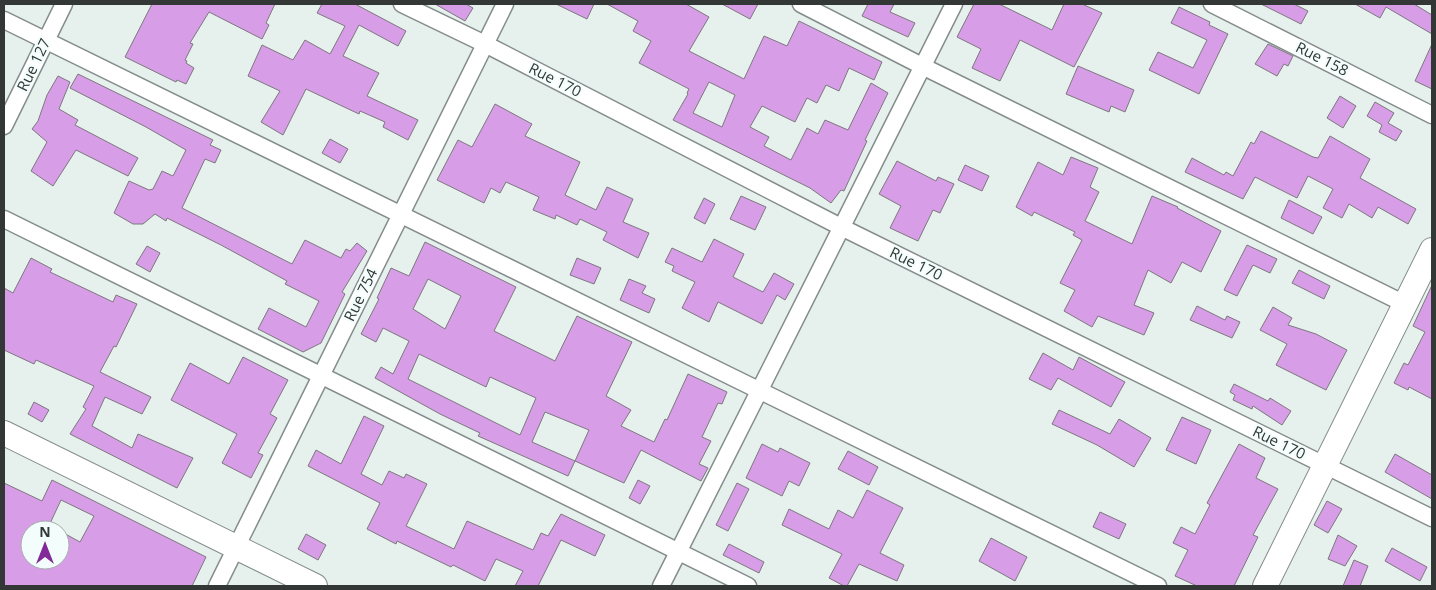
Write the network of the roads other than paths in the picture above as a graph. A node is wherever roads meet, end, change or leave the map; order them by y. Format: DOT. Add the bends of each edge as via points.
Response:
graph roads {
  1 [pos="64,4"];
  2 [pos="402,4"];
  3 [pos="505,4"];
  4 [pos="801,4"];
  5 [pos="954,4"];
  6 [pos="1212,4"];
  7 [pos="4,20"];
  8 [pos="46,40"];
  9 [pos="485,44"];
  10 [pos="922,66"];
  11 [pos="1432,114"];
  12 [pos="4,126"];
  13 [pos="401,215"];
  14 [pos="4,219"];
  15 [pos="842,227"];
  16 [pos="1432,250"];
  17 [pos="1405,304"];
  18 [pos="321,376"];
  19 [pos="759,391"];
  20 [pos="4,433"];
  21 [pos="1324,466"];
  22 [pos="1432,518"];
  23 [pos="236,548"];
  24 [pos="678,552"];
  25 [pos="218,586"];
  26 [pos="314,586"];
  27 [pos="660,586"];
  28 [pos="748,586"];
  29 [pos="1158,586"];
  30 [pos="1264,586"];
  1 -- 8 [label="street, Rue 127"];
  2 -- 9 [label="street, Rue 170"];
  3 -- 9 [label="street, Rue 754"];
  4 -- 10 [label="street"];
  5 -- 10 [label="street"];
  6 -- 11 [label="street, Rue 158"];
  7 -- 8 [label="street"];
  8 -- 12 [label="street, Rue 127"];
  8 -- 13 [label="street"];
  9 -- 13 [label="street, Rue 754"];
  9 -- 15 [label="street, Rue 170"];
  10 -- 15 [label="street"];
  10 -- 17 [label="street"];
  13 -- 18 [label="street, Rue 754"];
  13 -- 19 [label="street"];
  14 -- 18 [label="street"];
  15 -- 19 [label="street"];
  15 -- 21 [label="street, Rue 170"];
  16 -- 17 [label="street"];
  17 -- 21 [label="street"];
  18 -- 23 [label="street, Rue 754"];
  18 -- 24 [label="street"];
  19 -- 24 [label="street"];
  19 -- 29 [label="street"];
  20 -- 23 [label="street"];
  21 -- 22 [label="street, Rue 170"];
  21 -- 30 [label="street"];
  23 -- 25 [label="street, Rue 754"];
  23 -- 26 [label="street"];
  24 -- 27 [label="street"];
  24 -- 28 [label="street"];
}
